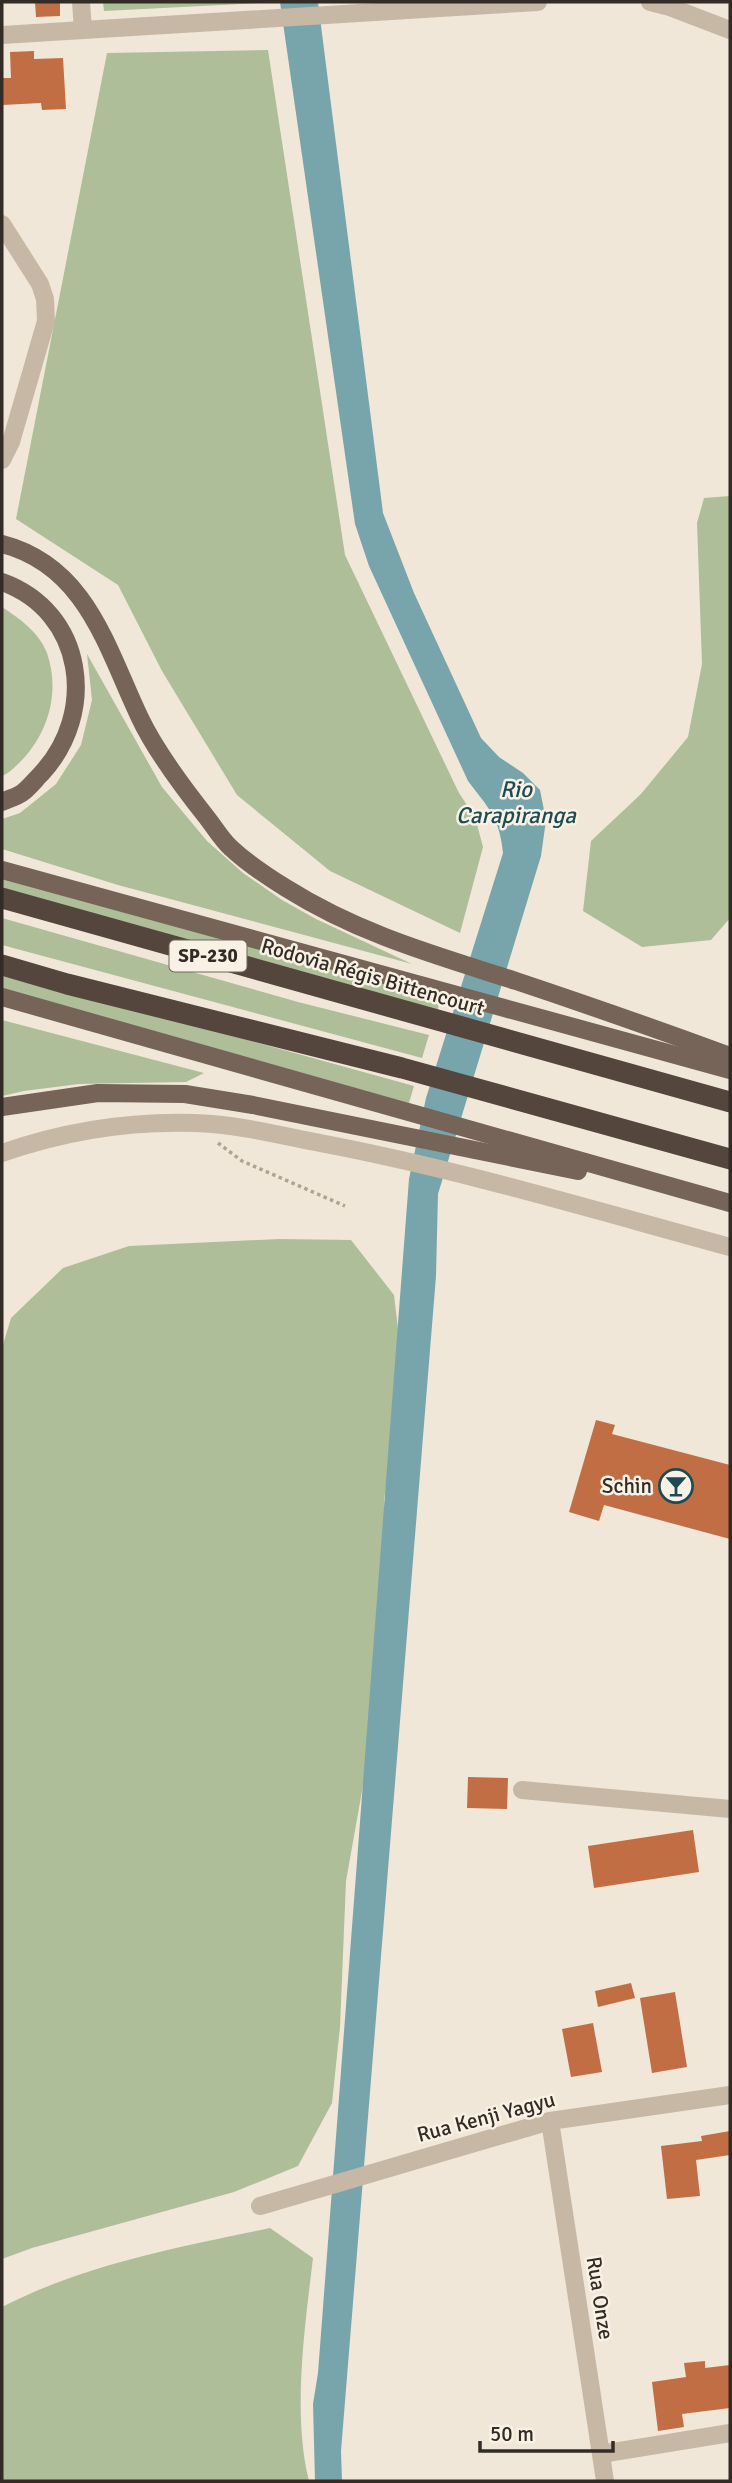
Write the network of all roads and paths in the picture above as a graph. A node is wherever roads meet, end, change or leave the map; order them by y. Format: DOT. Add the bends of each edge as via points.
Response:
graph roads {
  1 [pos="81,2"];
  2 [pos="538,2"];
  3 [pos="650,2"];
  4 [pos="83,30"];
  5 [pos="730,30"];
  6 [pos="2,35"];
  7 [pos="2,224"];
  8 [pos="2,460"];
  9 [pos="2,544"];
  10 [pos="2,582"];
  11 [pos="2,802"];
  12 [pos="2,870"];
  13 [pos="2,898"];
  14 [pos="2,965"];
  15 [pos="2,997"];
  16 [pos="730,1056"];
  17 [pos="730,1070"];
  18 [pos="730,1102"];
  19 [pos="2,1107"];
  20 [pos="197,1123"];
  21 [pos="2,1153"];
  22 [pos="730,1159"];
  23 [pos="730,1205"];
  24 [pos="345,1206"];
  25 [pos="730,1247"];
  26 [pos="522,1790"];
  27 [pos="730,1809"];
  28 [pos="730,2095"];
  29 [pos="550,2121"];
  30 [pos="260,2206"];
  31 [pos="730,2433"];
  32 [pos="601,2454"];
  33 [pos="605,2481"];
  1 -- 4 [label="street"];
  2 -- 4 [label="street"];
  3 -- 5 [label="street"];
  4 -- 6 [label="street"];
  7 -- 8 [label="street" via="40,284 46,321"];
  9 -- 16 [label="main road" via="51,567 83,599 111,649 141,720 186,790 231,848 269,877 377,936"];
  10 -- 11 [label="main road" via="46,608 68,641 76,672 67,737 55,759 23,792"];
  12 -- 17 [label="main road"];
  13 -- 18 [label="highway, Rodovia Régis Bittencourt / SP-230"];
  14 -- 22 [label="highway"];
  15 -- 23 [label="main road"];
  19 -- 23 [label="main road" via="98,1093 185,1094"];
  20 -- 21 [label="street" via="84,1129"];
  20 -- 24 [label="path" via="242,1161"];
  20 -- 25 [label="street" via="381,1154"];
  26 -- 27 [label="street"];
  28 -- 29 [label="street, Rua Kenji Yagyu"];
  29 -- 30 [label="street, Rua Kenji Yagyu"];
  29 -- 32 [label="street, Rua Onze"];
  31 -- 32 [label="street"];
  32 -- 33 [label="street, Rua Onze"];
}
